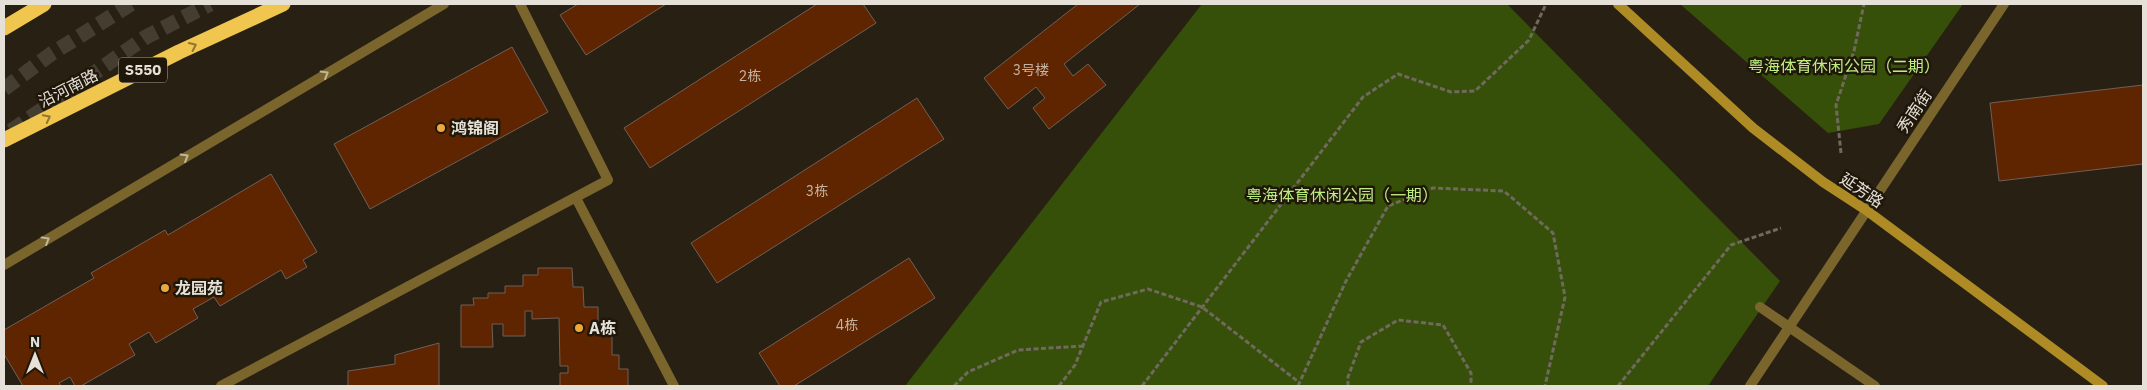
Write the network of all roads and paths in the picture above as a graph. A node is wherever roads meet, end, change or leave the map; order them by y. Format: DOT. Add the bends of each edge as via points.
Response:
graph roads {
  1 [pos="44,4"];
  2 [pos="283,4"];
  3 [pos="444,4"];
  4 [pos="520,4"];
  5 [pos="1546,4"];
  6 [pos="1618,4"];
  7 [pos="1864,4"];
  8 [pos="2004,4"];
  9 [pos="4,28"];
  10 [pos="4,140"];
  11 [pos="1841,153"];
  12 [pos="576,198"];
  13 [pos="1866,210"];
  14 [pos="1780,228"];
  15 [pos="4,265"];
  16 [pos="1202,307"];
  17 [pos="1760,307"];
  18 [pos="1789,327"];
  19 [pos="1083,346"];
  20 [pos="1299,385"];
  21 [pos="221,386"];
  22 [pos="674,386"];
  23 [pos="954,386"];
  24 [pos="1059,386"];
  25 [pos="1142,386"];
  26 [pos="1348,386"];
  27 [pos="1471,386"];
  28 [pos="1545,386"];
  29 [pos="1618,386"];
  30 [pos="1750,386"];
  31 [pos="1874,386"];
  32 [pos="2103,386"];
  1 -- 9 [label="highway"];
  10 -- 2 [label="highway, 沿河南路 / S550, one-way"];
  15 -- 3 [label="street, one-way"];
  4 -- 12 [label="street" via="608,180"];
  5 -- 16 [label="path" via="1529,40 1475,91 1451,92 1398,74 1363,97"];
  6 -- 13 [label="main road, 延芳路" via="1753,128 1823,182"];
  7 -- 11 [label="path" via="1854,51 1836,105"];
  8 -- 13 [label="street, 秀南街"];
  12 -- 21 [label="street"];
  12 -- 22 [label="street"];
  13 -- 18 [label="street, 秀南街"];
  13 -- 32 [label="main road, 延芳路"];
  14 -- 29 [label="path" via="1731,245"];
  16 -- 19 [label="path" via="1148,289 1102,302"];
  16 -- 20 [label="path"];
  16 -- 25 [label="path"];
  17 -- 18 [label="street"];
  18 -- 30 [label="street, 秀南街"];
  18 -- 31 [label="street"];
  19 -- 23 [label="path" via="1018,350 968,372"];
  19 -- 24 [label="path" via="1075,365"];
  20 -- 28 [label="path" via="1346,281 1388,206 1433,188 1504,192 1552,233 1565,296"];
  26 -- 27 [label="path" via="1348,376 1361,342 1398,320 1443,325 1471,373"];
}
